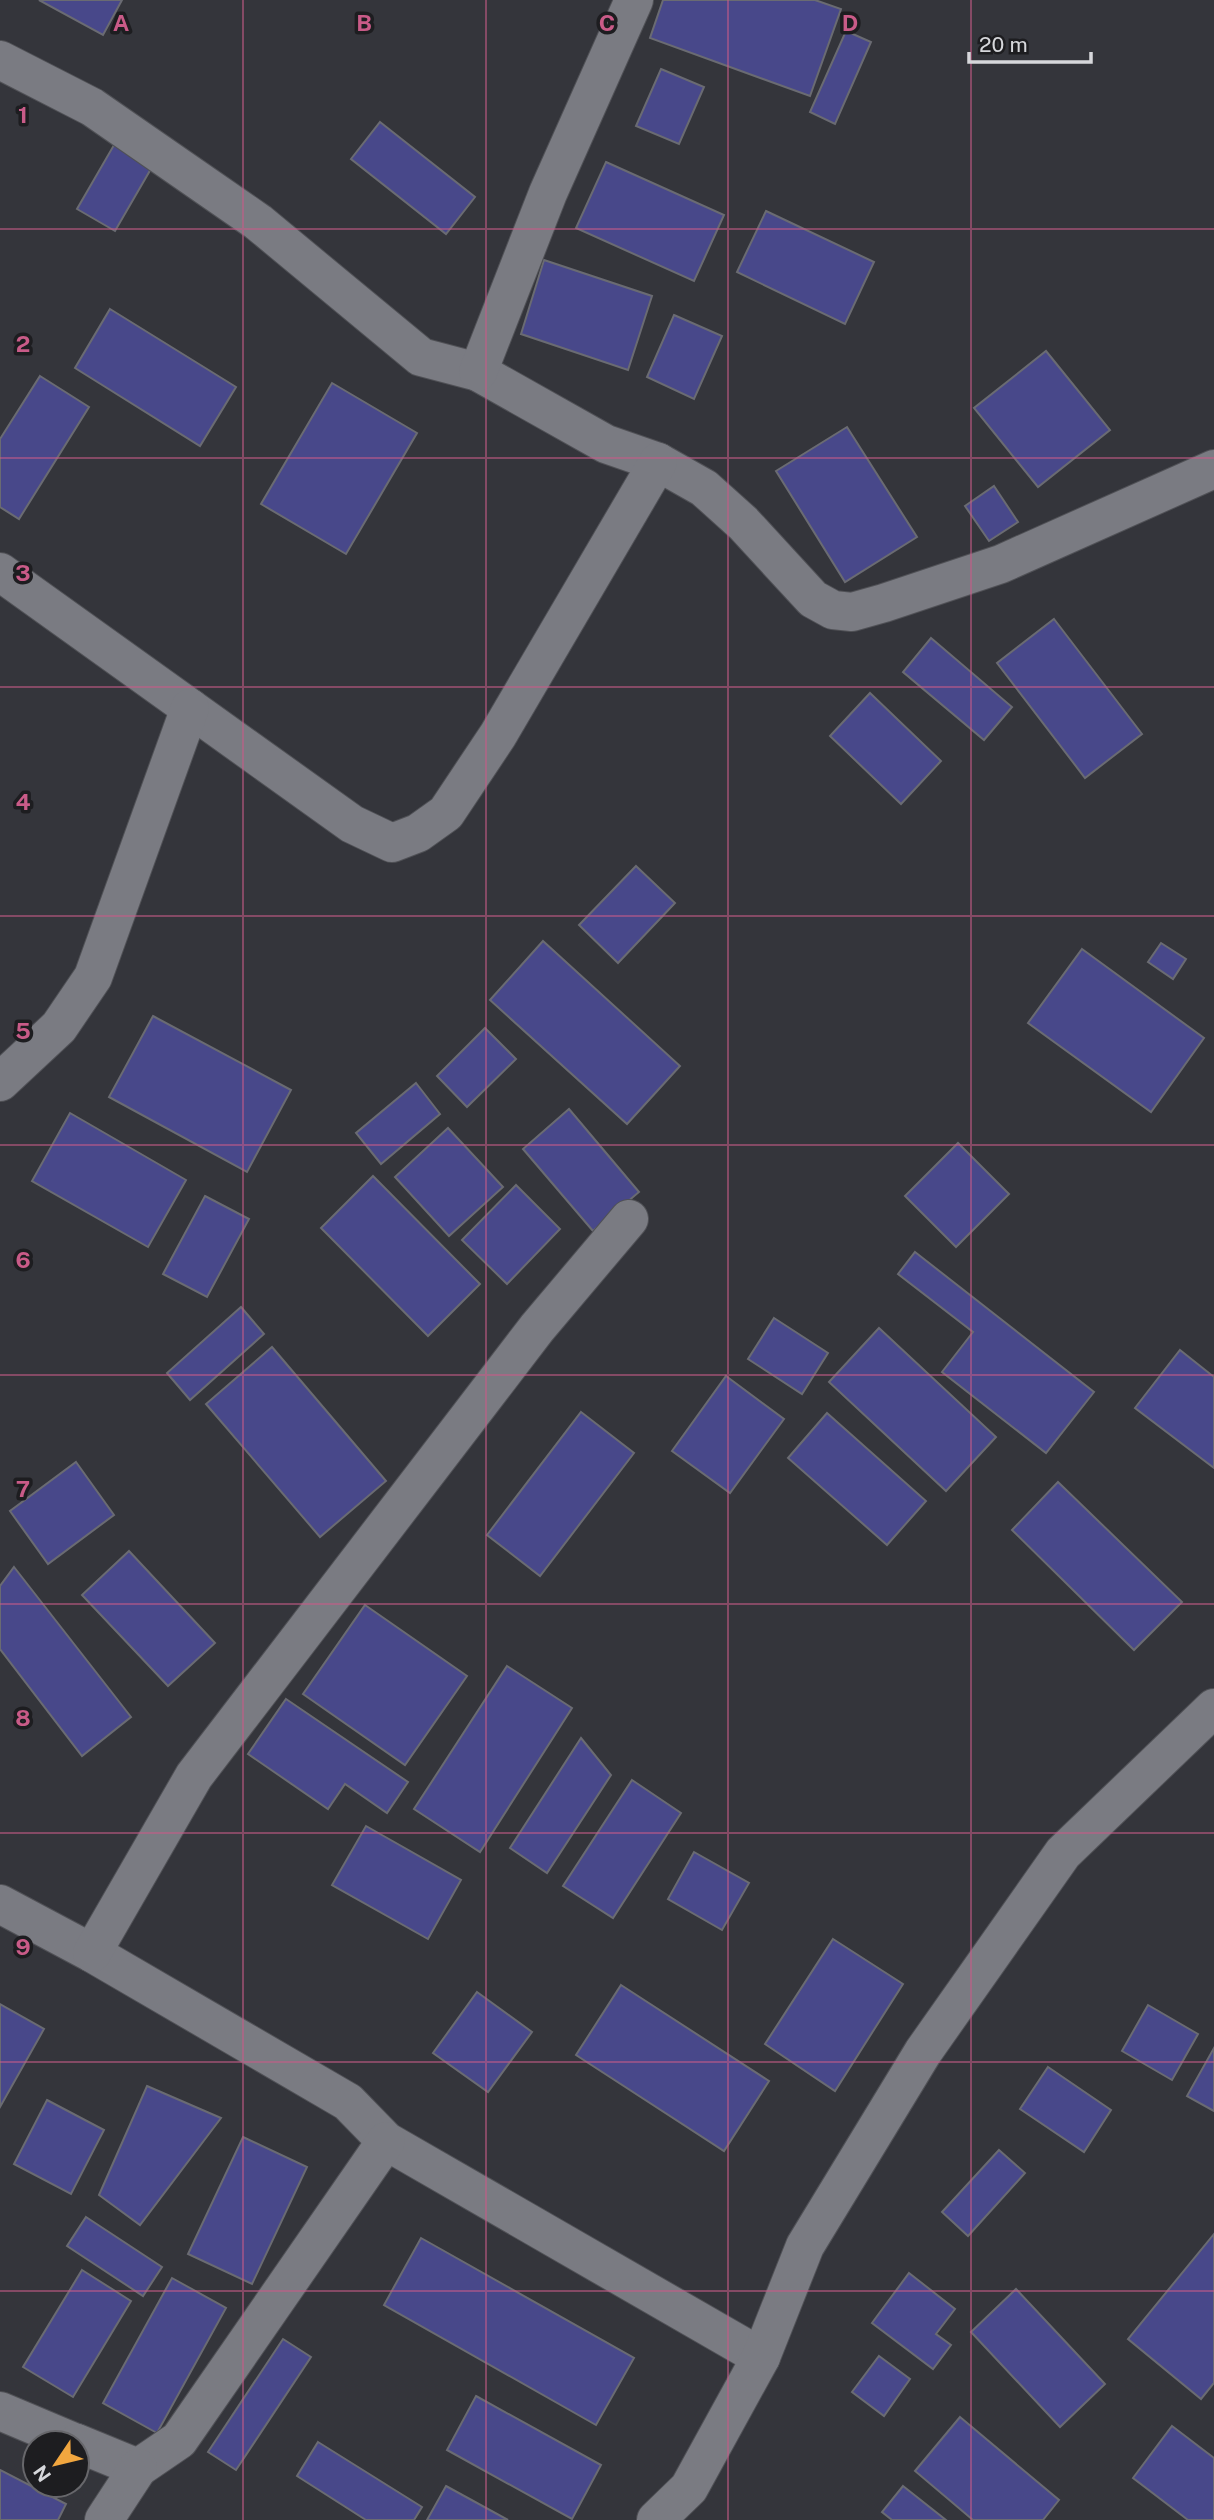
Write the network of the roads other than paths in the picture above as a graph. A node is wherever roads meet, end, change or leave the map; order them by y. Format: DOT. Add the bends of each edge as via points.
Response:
graph roads {
  1 [pos="634,0"];
  2 [pos="0,60"];
  3 [pos="478,372"];
  4 [pos="658,462"];
  5 [pos="1214,469"];
  6 [pos="0,572"];
  7 [pos="190,708"];
  8 [pos="0,1082"];
  9 [pos="629,1220"];
  10 [pos="1214,1708"];
  11 [pos="0,1904"];
  12 [pos="92,1952"];
  13 [pos="386,2141"];
  14 [pos="761,2357"];
  15 [pos="0,2411"];
  16 [pos="43,2429"];
  17 [pos="91,2449"];
  18 [pos="138,2468"];
  19 [pos="104,2520"];
  20 [pos="656,2520"];
  1 -- 3 [label="street" via="548,193"];
  2 -- 3 [label="street" via="92,107 258,222 421,357"];
  3 -- 4 [label="street" via="606,444"];
  4 -- 5 [label="street" via="704,488 813,599 833,610 852,612 1001,564"];
  4 -- 7 [label="street" via="498,735 446,813 418,833 392,843 352,824"];
  6 -- 7 [label="street"];
  7 -- 8 [label="street" via="93,977 59,1027"];
  9 -- 12 [label="street" via="537,1328 194,1776"];
  10 -- 14 [label="street" via="1063,1853 923,2052 805,2246"];
  11 -- 12 [label="street"];
  12 -- 13 [label="street" via="348,2102"];
  13 -- 14 [label="street"];
  13 -- 18 [label="street" via="179,2440"];
  14 -- 20 [label="street" via="689,2488"];
  15 -- 16 [label="street"];
  17 -- 18 [label="street"];
  18 -- 19 [label="street"];
}
